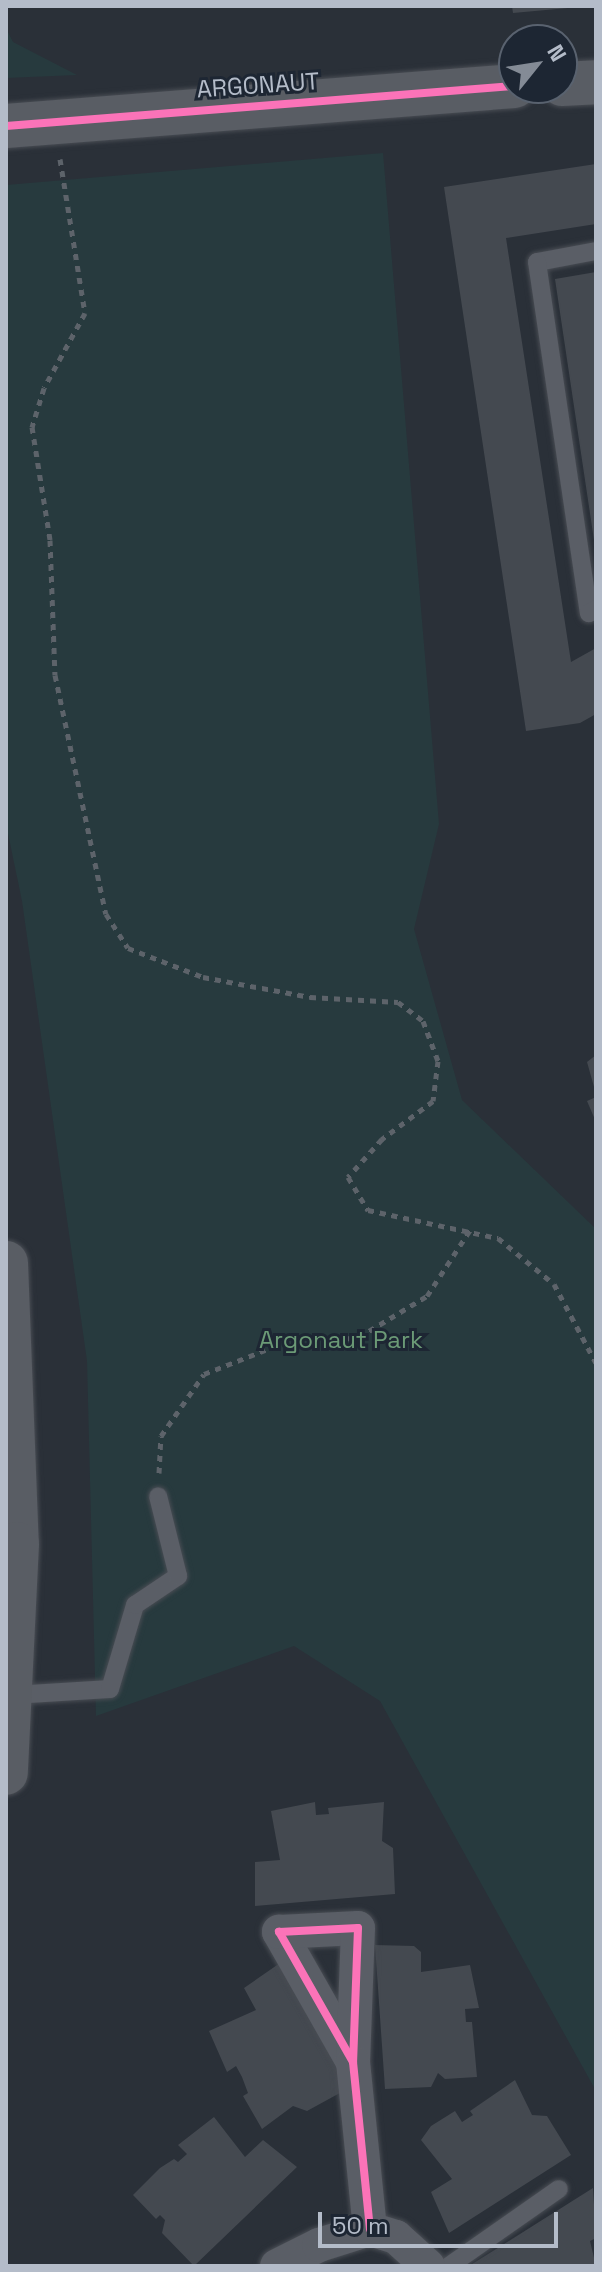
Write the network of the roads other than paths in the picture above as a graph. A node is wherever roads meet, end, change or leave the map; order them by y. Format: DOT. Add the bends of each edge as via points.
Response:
graph roads {
  1 [pos="498,87"];
  2 [pos="6,126"];
  3 [pos="596,251"];
  4 [pos="596,609"];
  5 [pos="6,1263"];
  6 [pos="158,1496"];
  7 [pos="13,1695"];
  8 [pos="6,1773"];
  9 [pos="353,2062"];
  10 [pos="559,2189"];
  11 [pos="370,2229"];
  12 [pos="277,2266"];
  13 [pos="428,2266"];
  14 [pos="449,2266"];
  1 -- 2 [label="street, ARGONAUT"];
  3 -- 4 [label="lane" via="537,262 589,613"];
  5 -- 7 [label="street" via="17,1544"];
  6 -- 7 [label="lane" via="178,1576 135,1605 110,1689"];
  7 -- 8 [label="street"];
  9 -- 11 [label="street"];
  10 -- 14 [label="lane"];
  11 -- 12 [label="street"];
  11 -- 13 [label="street" via="396,2237"];
}
